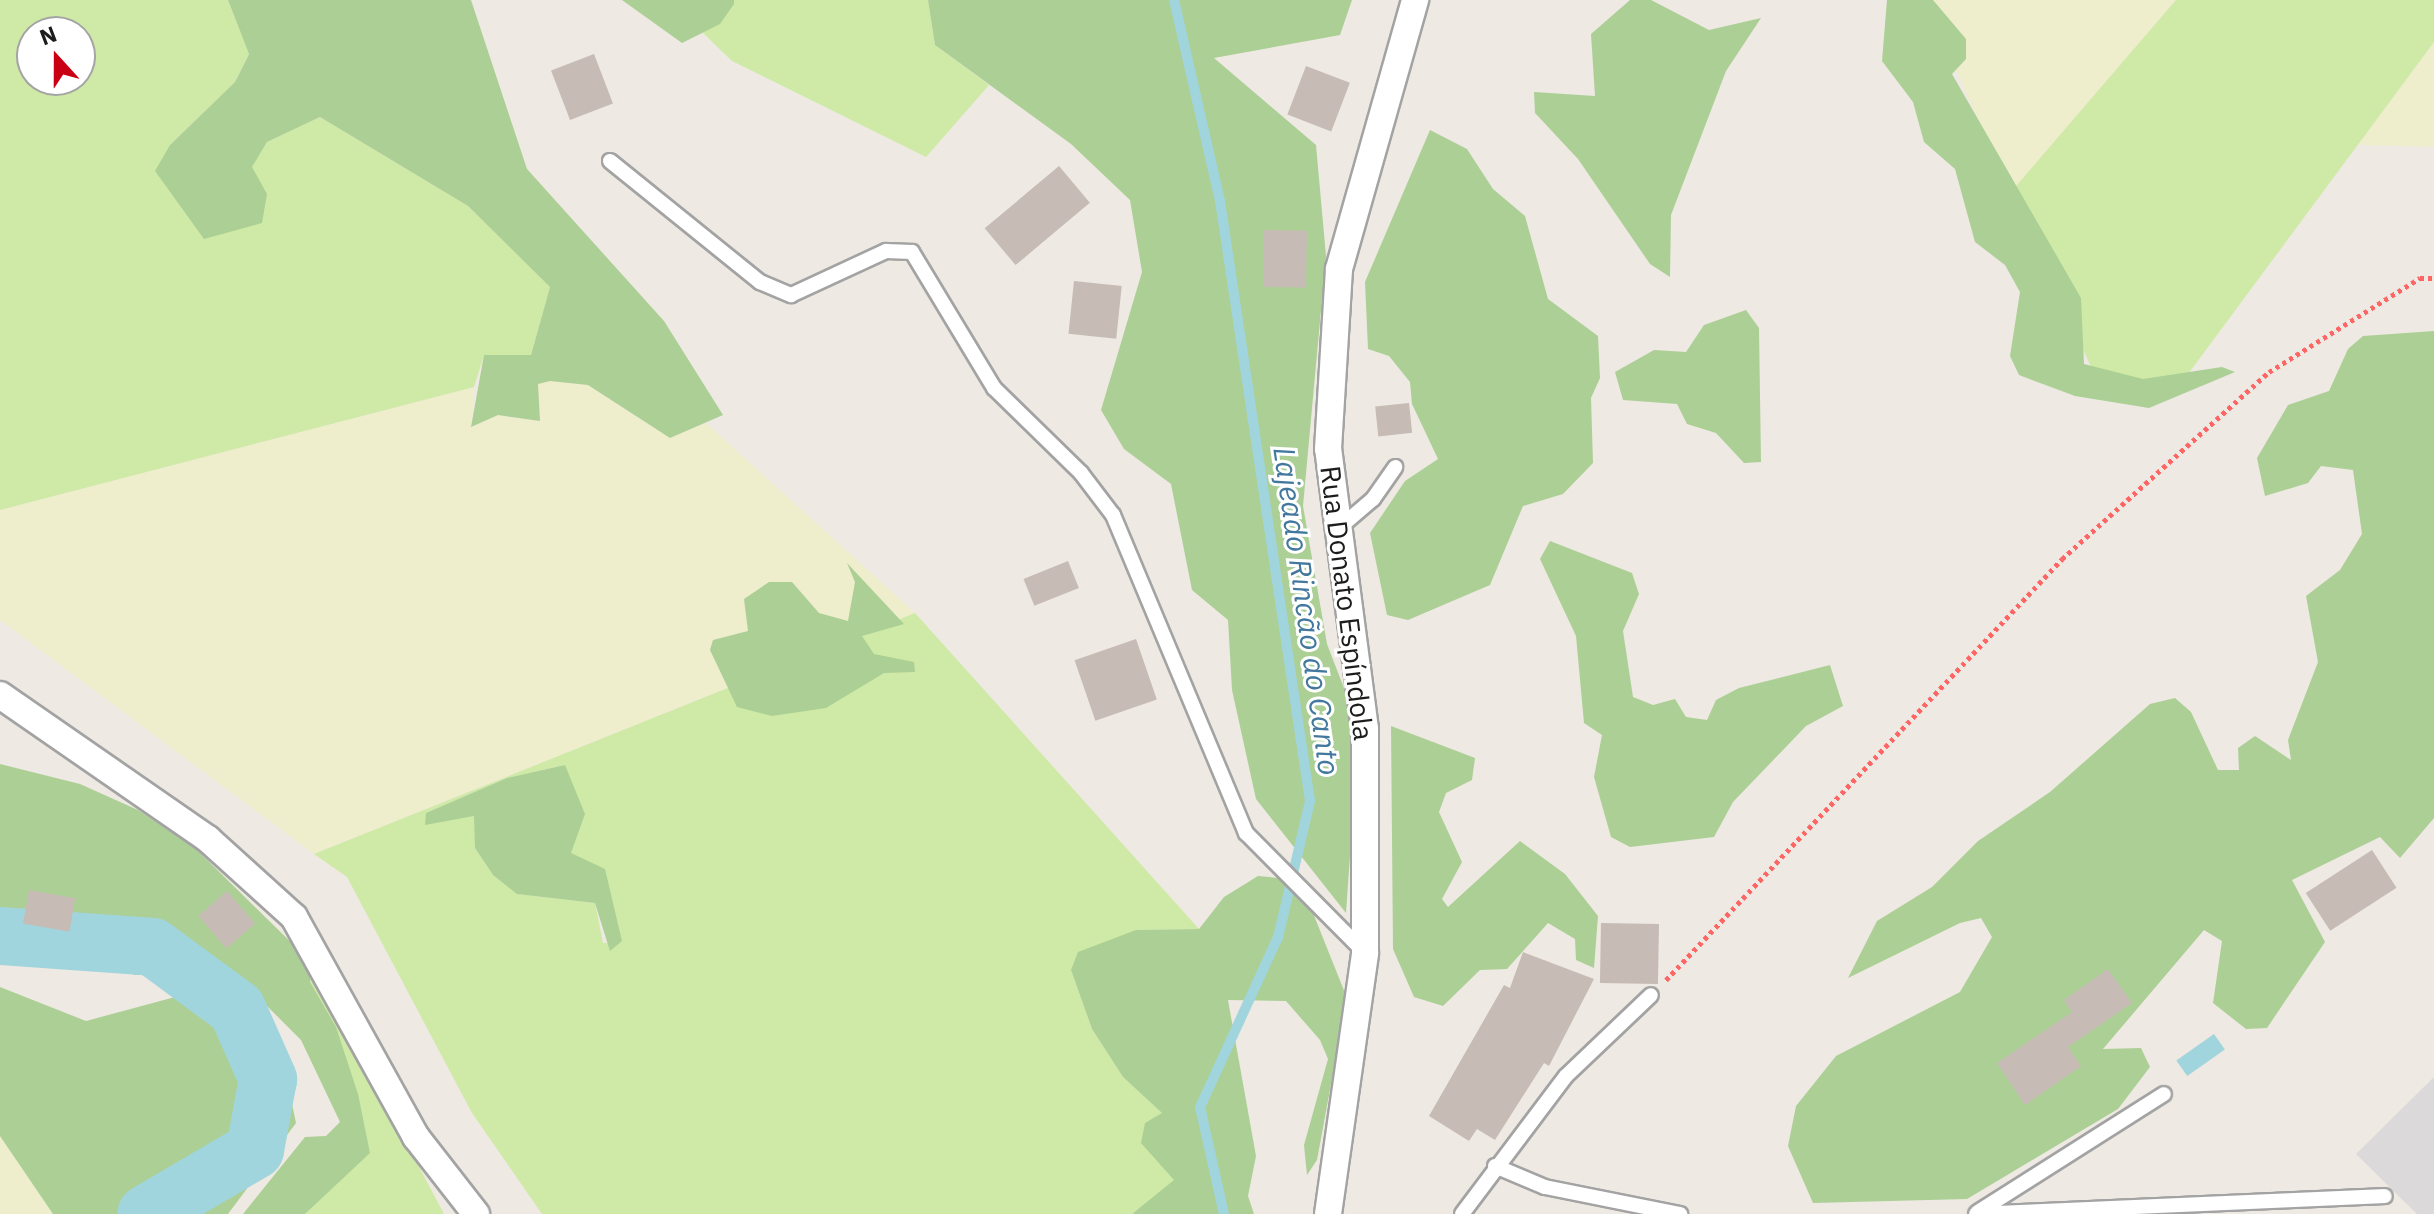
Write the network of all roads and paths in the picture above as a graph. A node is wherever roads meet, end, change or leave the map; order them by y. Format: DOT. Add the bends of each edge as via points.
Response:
graph roads {
  1 [pos="1415,0"];
  2 [pos="610,161"];
  3 [pos="2434,278"];
  4 [pos="1395,467"];
  5 [pos="1339,528"];
  6 [pos="0,695"];
  7 [pos="1365,953"];
  8 [pos="1651,995"];
  9 [pos="2164,1094"];
  10 [pos="1495,1166"];
  11 [pos="2385,1196"];
  12 [pos="1633,1211"];
  13 [pos="476,1214"];
  14 [pos="1328,1214"];
  15 [pos="1462,1214"];
  16 [pos="1680,1214"];
  17 [pos="1975,1214"];
  1 -- 5 [label="street, Rua Donato Espíndola" via="1339,269 1328,449"];
  2 -- 7 [label="lane" via="760,282 791,295 886,251 912,252 994,388 1081,473 1113,515 1246,833"];
  3 -- 8 [label="path" via="2420,278 2269,372 2062,559"];
  4 -- 5 [label="lane" via="1373,499"];
  5 -- 7 [label="street, Rua Donato Espíndola" via="1365,729"];
  6 -- 13 [label="street" via="208,839 294,917 416,1137"];
  7 -- 14 [label="street, Rua Donato Espíndola"];
  8 -- 10 [label="lane" via="1566,1076"];
  9 -- 17 [label="lane"];
  10 -- 12 [label="lane" via="1545,1187"];
  10 -- 15 [label="lane"];
  11 -- 17 [label="lane"];
  12 -- 16 [label="lane"];
}
